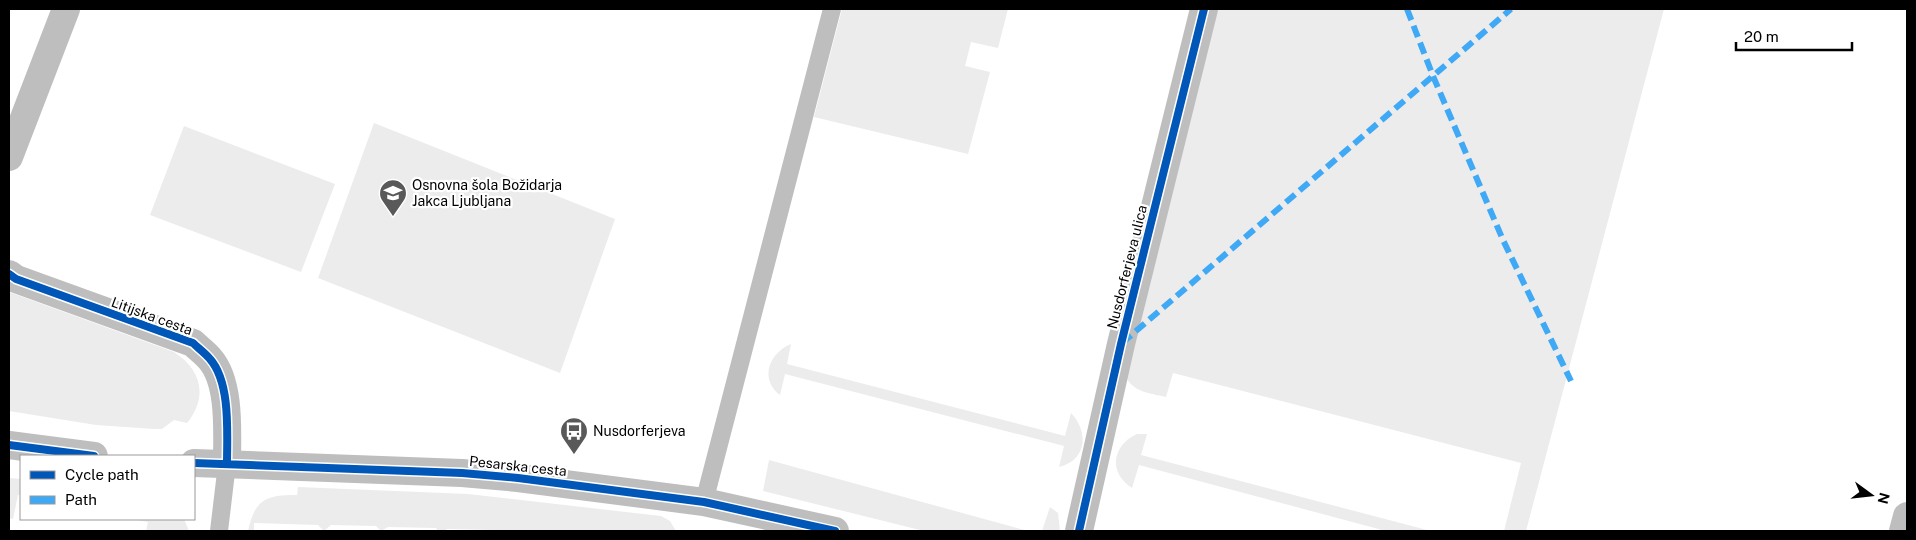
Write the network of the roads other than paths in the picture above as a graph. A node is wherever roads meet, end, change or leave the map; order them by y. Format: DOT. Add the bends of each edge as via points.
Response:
graph roads {
  1 [pos="66,9"];
  2 [pos="832,9"];
  3 [pos="1204,9"];
  4 [pos="9,157"];
  5 [pos="9,274"];
  6 [pos="9,445"];
  7 [pos="86,455"];
  8 [pos="195,463"];
  9 [pos="227,464"];
  10 [pos="704,502"];
  11 [pos="1907,516"];
  12 [pos="219,531"];
  13 [pos="835,531"];
  14 [pos="1079,531"];
  15 [pos="1903,531"];
  1 -- 4 [label="street"];
  2 -- 10 [label="lane"];
  3 -- 14 [label="street, Nusdorferjeva ulica" via="1121,344"];
  5 -- 9 [label="street, Litijska cesta" via="193,343 211,360 221,382 226,415"];
  6 -- 7 [label="street"];
  8 -- 9 [label="street, Pesarska cesta"];
  9 -- 10 [label="street, Pesarska cesta" via="462,473"];
  9 -- 12 [label="lane"];
  10 -- 13 [label="street, Pesarska cesta"];
  11 -- 15 [label="street"];
}
